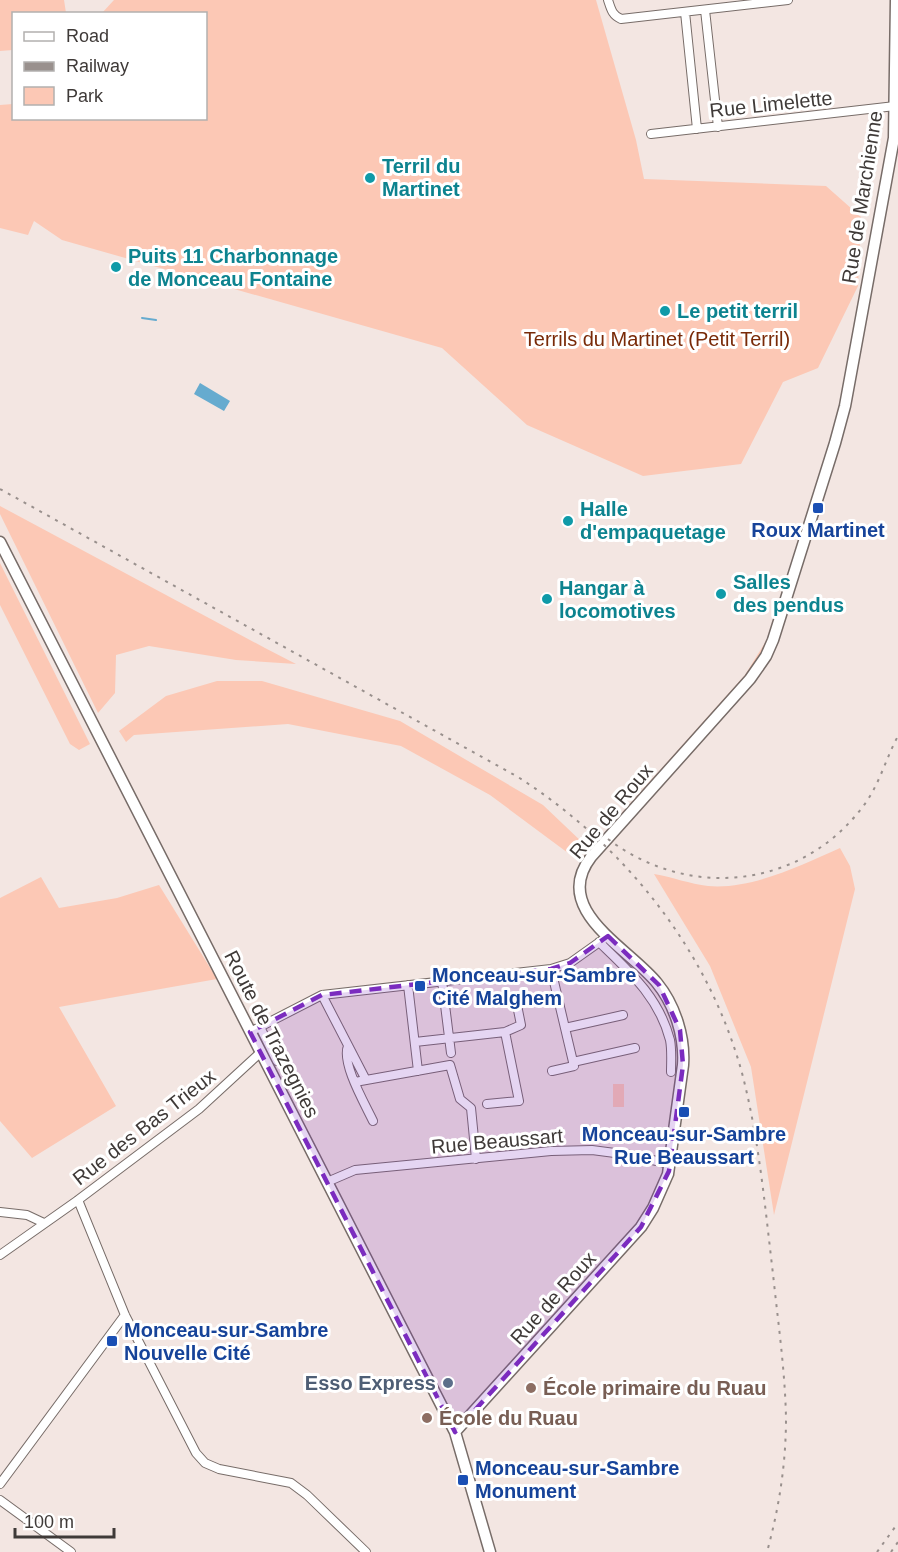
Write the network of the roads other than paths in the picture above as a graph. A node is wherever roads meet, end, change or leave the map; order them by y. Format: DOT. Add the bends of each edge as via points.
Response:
graph roads {
  1 [pos="608,0"];
  2 [pos="788,0"];
  3 [pos="896,0"];
  4 [pos="705,10"];
  5 [pos="685,12"];
  6 [pos="895,106"];
  7 [pos="718,126"];
  8 [pos="697,129"];
  9 [pos="651,134"];
  10 [pos="846,398"];
  11 [pos="0,542"];
  12 [pos="604,939"];
  13 [pos="551,969"];
  14 [pos="442,981"];
  15 [pos="408,985"];
  16 [pos="321,995"];
  17 [pos="517,1005"];
  18 [pos="623,1015"];
  19 [pos="565,1028"];
  20 [pos="255,1029"];
  21 [pos="505,1032"];
  22 [pos="449,1038"];
  23 [pos="415,1042"];
  24 [pos="348,1046"];
  25 [pos="634,1048"];
  26 [pos="261,1052"];
  27 [pos="451,1053"];
  28 [pos="277,1061"];
  29 [pos="573,1062"];
  30 [pos="418,1071"];
  31 [pos="552,1071"];
  32 [pos="671,1072"];
  33 [pos="366,1080"];
  34 [pos="355,1082"];
  35 [pos="488,1104"];
  36 [pos="373,1121"];
  37 [pos="476,1159"];
  38 [pos="670,1164"];
  39 [pos="327,1182"];
  40 [pos="78,1200"];
  41 [pos="0,1212"];
  42 [pos="44,1223"];
  43 [pos="0,1255"];
  44 [pos="125,1315"];
  45 [pos="455,1432"];
  46 [pos="0,1484"];
  47 [pos="0,1500"];
  48 [pos="61,1549"];
  49 [pos="71,1552"];
  50 [pos="366,1552"];
  51 [pos="490,1552"];
  1 -- 5 [label="street" via="615,17 621,19"];
  2 -- 4 [label="street"];
  3 -- 6 [label="main road, Rue de Marchienne"];
  4 -- 5 [label="street"];
  4 -- 7 [label="street"];
  5 -- 8 [label="street"];
  6 -- 7 [label="street, Rue Limelette"];
  6 -- 10 [label="main road, Rue de Marchienne" via="893,142"];
  7 -- 8 [label="street, Rue Limelette"];
  8 -- 9 [label="street, Rue Limelette"];
  10 -- 12 [label="main road, Rue de Roux" via="836,441 766,656 747,683 583,869 583,904"];
  11 -- 20 [label="main road, Route de Trazegnies"];
  12 -- 13 [label="street" via="570,963"];
  12 -- 32 [label="street, Rue de Roux" via="659,1010 670,1041"];
  12 -- 38 [label="main road, Rue de Roux" via="657,982 680,1030 683,1065"];
  13 -- 14 [label="street"];
  13 -- 19 [label="street"];
  14 -- 15 [label="street"];
  14 -- 22 [label="street"];
  15 -- 16 [label="street"];
  15 -- 23 [label="street"];
  16 -- 20 [label="street"];
  16 -- 24 [label="street"];
  17 -- 21 [label="street" via="521,1025"];
  18 -- 19 [label="street"];
  19 -- 29 [label="street"];
  20 -- 26 [label="main road, Route de Trazegnies"];
  20 -- 28 [label="street"];
  21 -- 22 [label="street"];
  21 -- 35 [label="street" via="519,1101"];
  22 -- 23 [label="street"];
  22 -- 27 [label="street"];
  23 -- 30 [label="street"];
  24 -- 33 [label="street"];
  24 -- 34 [label="street" via="345,1053"];
  25 -- 29 [label="street"];
  26 -- 39 [label="main road, Route de Trazegnies"];
  26 -- 40 [label="street, Rue des Bas Trieux" via="199,1109"];
  29 -- 31 [label="street" via="574,1066"];
  30 -- 33 [label="street"];
  30 -- 37 [label="street" via="450,1065 460,1099 471,1108"];
  33 -- 34 [label="street"];
  34 -- 36 [label="street"];
  37 -- 38 [label="street, Rue Beaussart" via="592,1150"];
  37 -- 39 [label="street, Rue Beaussart" via="355,1170"];
  38 -- 45 [label="main road, Rue de Roux" via="657,1201 639,1229"];
  39 -- 45 [label="main road, Route de Trazegnies"];
  40 -- 42 [label="street, Rue des Bas Trieux"];
  40 -- 44 [label="street"];
  41 -- 42 [label="street" via="27,1215"];
  42 -- 43 [label="street, Rue des Bas Trieux"];
  44 -- 46 [label="street"];
  44 -- 50 [label="street" via="196,1453 205,1463 291,1483"];
  45 -- 51 [label="main road, Route de Trazegnies"];
  47 -- 48 [label="street"];
  48 -- 49 [label="street"];
}
